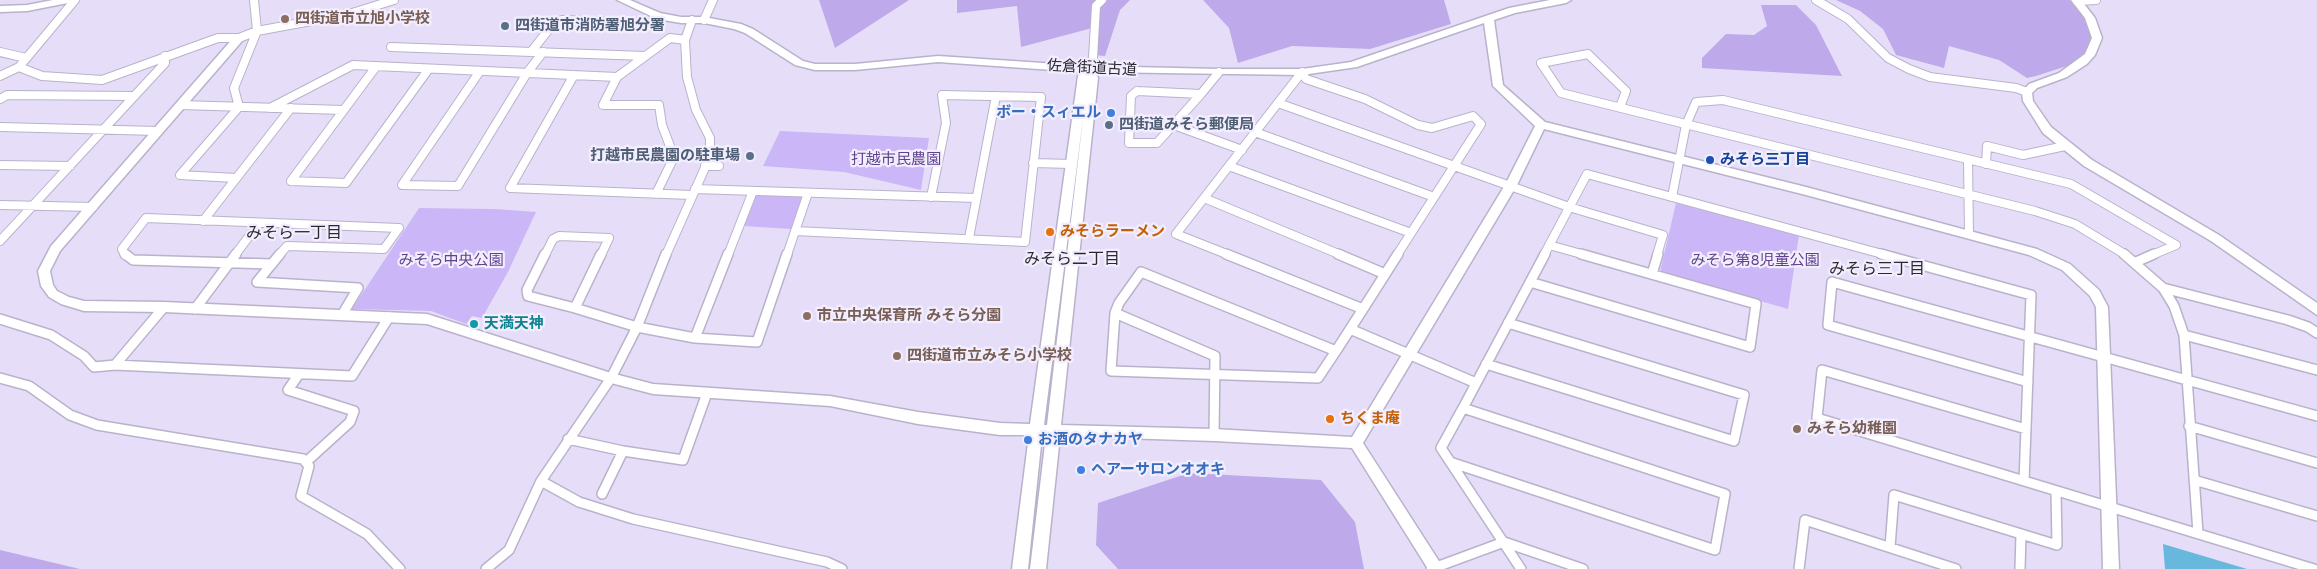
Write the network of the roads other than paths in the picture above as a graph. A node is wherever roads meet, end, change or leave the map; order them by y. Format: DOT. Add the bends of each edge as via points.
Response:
graph roads {
  1 [pos="68,0"];
  2 [pos="75,0"];
  3 [pos="254,0"];
  4 [pos="394,0"];
  5 [pos="622,0"];
  6 [pos="713,0"];
  7 [pos="1102,0"];
  8 [pos="1566,0"];
  9 [pos="1816,0"];
  10 [pos="2076,0"];
  11 [pos="2096,0"];
  12 [pos="0,10"];
  13 [pos="657,16"];
  14 [pos="1489,18"];
  15 [pos="692,20"];
  16 [pos="704,20"];
  17 [pos="257,31"];
  18 [pos="239,38"];
  19 [pos="685,40"];
  20 [pos="391,47"];
  21 [pos="0,52"];
  22 [pos="531,52"];
  23 [pos="543,52"];
  24 [pos="165,56"];
  25 [pos="645,56"];
  26 [pos="26,58"];
  27 [pos="19,67"];
  28 [pos="375,68"];
  29 [pos="1088,69"];
  30 [pos="428,70"];
  31 [pos="480,72"];
  32 [pos="1219,72"];
  33 [pos="1302,72"];
  34 [pos="527,73"];
  35 [pos="574,75"];
  36 [pos="0,76"];
  37 [pos="617,77"];
  38 [pos="2027,92"];
  39 [pos="1201,94"];
  40 [pos="134,96"];
  41 [pos="996,96"];
  42 [pos="0,99"];
  43 [pos="1278,103"];
  44 [pos="181,105"];
  45 [pos="239,107"];
  46 [pos="1620,107"];
  47 [pos="270,108"];
  48 [pos="291,108"];
  49 [pos="343,110"];
  50 [pos="1174,125"];
  51 [pos="1541,125"];
  52 [pos="1686,125"];
  53 [pos="0,128"];
  54 [pos="104,129"];
  55 [pos="158,131"];
  56 [pos="1255,132"];
  57 [pos="2065,146"];
  58 [pos="1242,150"];
  59 [pos="1681,158"];
  60 [pos="1968,160"];
  61 [pos="1033,163"];
  62 [pos="1072,164"];
  63 [pos="1986,164"];
  64 [pos="0,165"];
  65 [pos="70,166"];
  66 [pos="705,166"];
  67 [pos="719,166"];
  68 [pos="1229,166"];
  69 [pos="1454,166"];
  70 [pos="236,178"];
  71 [pos="1511,185"];
  72 [pos="753,191"];
  73 [pos="693,192"];
  74 [pos="808,193"];
  75 [pos="656,194"];
  76 [pos="1970,195"];
  77 [pos="931,197"];
  78 [pos="1434,197"];
  79 [pos="1672,197"];
  80 [pos="976,198"];
  81 [pos="1204,198"];
  82 [pos="0,205"];
  83 [pos="33,206"];
  84 [pos="93,207"];
  85 [pos="1569,207"];
  86 [pos="203,221"];
  87 [pos="259,223"];
  88 [pos="795,231"];
  89 [pos="1411,233"];
  90 [pos="1969,234"];
  91 [pos="969,238"];
  92 [pos="0,241"];
  93 [pos="1549,245"];
  94 [pos="2136,262"];
  95 [pos="229,263"];
  96 [pos="272,264"];
  97 [pos="1385,274"];
  98 [pos="1652,274"];
  99 [pos="1530,282"];
  100 [pos="2163,288"];
  101 [pos="164,307"];
  102 [pos="575,308"];
  103 [pos="195,309"];
  104 [pos="1363,309"];
  105 [pos="2317,310"];
  106 [pos="1115,312"];
  107 [pos="342,315"];
  108 [pos="389,317"];
  109 [pos="0,319"];
  110 [pos="1508,323"];
  111 [pos="637,327"];
  112 [pos="1350,329"];
  113 [pos="2317,333"];
  114 [pos="2184,335"];
  115 [pos="2029,336"];
  116 [pos="695,338"];
  117 [pos="1336,351"];
  118 [pos="1411,354"];
  119 [pos="2103,357"];
  120 [pos="1486,364"];
  121 [pos="115,366"];
  122 [pos="2317,370"];
  123 [pos="300,374"];
  124 [pos="1215,375"];
  125 [pos="0,378"];
  126 [pos="611,378"];
  127 [pos="2186,378"];
  128 [pos="2028,382"];
  129 [pos="1476,383"];
  130 [pos="707,393"];
  131 [pos="1463,408"];
  132 [pos="2317,416"];
  133 [pos="2189,426"];
  134 [pos="2026,429"];
  135 [pos="1036,431"];
  136 [pos="1054,432"];
  137 [pos="1214,435"];
  138 [pos="568,439"];
  139 [pos="1356,443"];
  140 [pos="623,452"];
  141 [pos="306,462"];
  142 [pos="1450,462"];
  143 [pos="2317,463"];
  144 [pos="2194,480"];
  145 [pos="541,481"];
  146 [pos="2024,481"];
  147 [pos="2056,491"];
  148 [pos="602,494"];
  149 [pos="2110,507"];
  150 [pos="2317,516"];
  151 [pos="2198,533"];
  152 [pos="2021,534"];
  153 [pos="1504,542"];
  154 [pos="1890,547"];
  155 [pos="1434,568"];
  156 [pos="400,569"];
  157 [pos="486,569"];
  158 [pos="842,569"];
  159 [pos="1020,569"];
  160 [pos="1038,569"];
  161 [pos="1522,569"];
  162 [pos="1583,569"];
  163 [pos="1800,569"];
  164 [pos="1956,569"];
  165 [pos="2020,569"];
  166 [pos="2111,569"];
  167 [pos="2314,569"];
  1 -- 12 [label="street"];
  2 -- 26 [label="street"];
  3 -- 17 [label="street"];
  4 -- 17 [label="street" via="349,14"];
  5 -- 13 [label="street, 佐倉街道古道"];
  6 -- 16 [label="street"];
  7 -- 29 [label="street" via="1096,6 1093,58"];
  8 -- 14 [label="street, 佐倉街道古道"];
  9 -- 38 [label="street" via="1848,19 1888,58 1909,69 1930,77"];
  10 -- 11 [label="street"];
  10 -- 38 [label="street" via="2090,18 2098,38 2096,47 2063,75 2033,86"];
  13 -- 15 [label="street, 佐倉街道古道"];
  13 -- 22 [label="street" via="648,23 562,20 552,24"];
  14 -- 33 [label="street, 佐倉街道古道" via="1370,61"];
  14 -- 51 [label="street" via="1498,86"];
  15 -- 16 [label="street, 佐倉街道古道"];
  15 -- 19 [label="street"];
  16 -- 29 [label="street, 佐倉街道古道" via="749,31 790,58 815,67 855,67 938,59"];
  17 -- 18 [label="street"];
  17 -- 45 [label="street" via="234,88"];
  18 -- 24 [label="street" via="218,38"];
  18 -- 44 [label="street"];
  19 -- 25 [label="street" via="670,38"];
  19 -- 66 [label="street" via="687,77 696,110 710,138"];
  20 -- 22 [label="street"];
  21 -- 26 [label="street"];
  22 -- 23 [label="street"];
  23 -- 25 [label="street"];
  23 -- 34 [label="street"];
  24 -- 27 [label="street" via="102,80 42,76"];
  24 -- 40 [label="street" via="165,63"];
  25 -- 37 [label="street"];
  26 -- 27 [label="street"];
  27 -- 36 [label="street"];
  28 -- 30 [label="street"];
  28 -- 47 [label="street" via="353,65"];
  28 -- 49 [label="street"];
  29 -- 32 [label="street, 佐倉街道古道"];
  29 -- 62 [label="street" via="1083,76"];
  29 -- 136 [label="street" via="1093,78"];
  30 -- 31 [label="street"];
  30 -- 49 [label="street" via="346,183 291,181"];
  31 -- 34 [label="street"];
  31 -- 34 [label="street" via="402,185 458,186"];
  32 -- 33 [label="street, 佐倉街道古道"];
  32 -- 39 [label="street"];
  33 -- 43 [label="street"];
  33 -- 69 [label="street" via="1306,79 1366,99 1418,125 1432,128 1474,116 1481,124"];
  34 -- 35 [label="street"];
  35 -- 37 [label="street"];
  35 -- 75 [label="street" via="510,188"];
  37 -- 75 [label="street" via="603,105 659,105 662,125 674,157"];
  38 -- 57 [label="street" via="2028,101 2047,130"];
  39 -- 50 [label="street"];
  39 -- 50 [label="street" via="1136,91 1131,96 1128,144 1157,143"];
  40 -- 42 [label="street" via="7,95"];
  40 -- 54 [label="street"];
  41 -- 61 [label="street" via="1042,97"];
  41 -- 77 [label="street" via="942,95 946,123"];
  41 -- 80 [label="street"];
  43 -- 56 [label="street"];
  43 -- 69 [label="street"];
  44 -- 45 [label="street"];
  44 -- 55 [label="street"];
  45 -- 47 [label="street"];
  45 -- 70 [label="street" via="180,175"];
  46 -- 46 [label="street" via="1561,93 1541,63 1588,54 1626,92"];
  46 -- 52 [label="street"];
  47 -- 48 [label="street"];
  48 -- 49 [label="street"];
  48 -- 70 [label="street"];
  50 -- 58 [label="street"];
  51 -- 59 [label="street"];
  51 -- 71 [label="street"];
  52 -- 59 [label="street"];
  52 -- 60 [label="street" via="1696,102 1723,100"];
  52 -- 76 [label="street"];
  53 -- 54 [label="street"];
  54 -- 55 [label="street"];
  54 -- 65 [label="street"];
  55 -- 84 [label="street"];
  56 -- 58 [label="street"];
  56 -- 78 [label="street"];
  57 -- 63 [label="street" via="2023,155 1987,146"];
  57 -- 105 [label="street" via="2215,238"];
  58 -- 68 [label="street"];
  59 -- 79 [label="street"];
  59 -- 90 [label="street"];
  60 -- 63 [label="street"];
  60 -- 76 [label="street"];
  61 -- 62 [label="street"];
  61 -- 91 [label="street" via="1024,242"];
  62 -- 135 [label="street"];
  63 -- 94 [label="street" via="2076,186 2176,245"];
  64 -- 65 [label="street"];
  65 -- 83 [label="street"];
  66 -- 67 [label="street"];
  66 -- 73 [label="street"];
  68 -- 81 [label="street"];
  68 -- 89 [label="street"];
  69 -- 71 [label="street"];
  69 -- 78 [label="street"];
  70 -- 86 [label="street"];
  71 -- 85 [label="street"];
  71 -- 118 [label="street"];
  72 -- 73 [label="street"];
  72 -- 74 [label="street"];
  72 -- 116 [label="street"];
  73 -- 75 [label="street"];
  73 -- 111 [label="street"];
  74 -- 77 [label="street"];
  74 -- 88 [label="street"];
  76 -- 90 [label="street"];
  76 -- 94 [label="street" via="2074,224"];
  77 -- 80 [label="street"];
  78 -- 89 [label="street"];
  79 -- 85 [label="street" via="1587,174"];
  79 -- 115 [label="street" via="2030,295"];
  80 -- 91 [label="street"];
  81 -- 97 [label="street"];
  81 -- 104 [label="street" via="1176,234"];
  82 -- 83 [label="street"];
  83 -- 84 [label="street"];
  83 -- 92 [label="street"];
  84 -- 101 [label="street" via="55,249 44,271 47,286 65,302 84,306"];
  85 -- 93 [label="street"];
  85 -- 98 [label="street" via="1663,235"];
  86 -- 87 [label="street"];
  86 -- 95 [label="street" via="146,218 122,249 126,257 133,260"];
  87 -- 95 [label="street"];
  87 -- 96 [label="street" via="399,228 384,249 287,246"];
  88 -- 91 [label="street"];
  88 -- 116 [label="street" via="757,342"];
  89 -- 97 [label="street"];
  90 -- 119 [label="street" via="2048,258 2082,280 2095,293 2102,307"];
  93 -- 98 [label="street"];
  93 -- 99 [label="street"];
  94 -- 100 [label="street"];
  95 -- 96 [label="street"];
  95 -- 103 [label="street"];
  96 -- 107 [label="street" via="257,282 358,288"];
  97 -- 104 [label="street"];
  98 -- 99 [label="street" via="1756,304 1750,347"];
  99 -- 110 [label="street"];
  100 -- 113 [label="street" via="2288,320"];
  100 -- 114 [label="street" via="2174,306"];
  101 -- 103 [label="street"];
  101 -- 121 [label="street"];
  102 -- 102 [label="street" via="608,240 606,236 559,236 553,239 527,290 528,296"];
  102 -- 111 [label="street"];
  103 -- 107 [label="street"];
  104 -- 112 [label="street"];
  106 -- 117 [label="street" via="1141,272"];
  106 -- 124 [label="street" via="1216,356"];
  106 -- 124 [label="street" via="1111,371"];
  107 -- 108 [label="street"];
  108 -- 123 [label="street" via="352,376"];
  108 -- 126 [label="street" via="427,320"];
  109 -- 121 [label="street" via="51,334 84,356 94,367"];
  110 -- 120 [label="street"];
  110 -- 120 [label="street" via="1744,395 1734,440"];
  111 -- 116 [label="street"];
  111 -- 126 [label="street"];
  112 -- 117 [label="street"];
  112 -- 118 [label="street"];
  114 -- 122 [label="street"];
  114 -- 127 [label="street"];
  115 -- 119 [label="street"];
  115 -- 128 [label="street"];
  115 -- 128 [label="street" via="1832,282 1828,324"];
  117 -- 124 [label="street" via="1318,378"];
  118 -- 129 [label="street"];
  118 -- 139 [label="street"];
  119 -- 127 [label="street"];
  119 -- 149 [label="street"];
  120 -- 129 [label="street"];
  121 -- 123 [label="street"];
  123 -- 141 [label="street" via="288,390 354,411 350,422"];
  124 -- 137 [label="street"];
  125 -- 141 [label="street" via="29,386 70,415 98,425 294,457"];
  126 -- 130 [label="street" via="653,390"];
  126 -- 138 [label="street"];
  127 -- 132 [label="street"];
  127 -- 133 [label="street"];
  128 -- 134 [label="street"];
  129 -- 131 [label="street"];
  130 -- 135 [label="street" via="830,401 918,418"];
  130 -- 140 [label="street" via="683,460"];
  131 -- 142 [label="street" via="1441,448"];
  131 -- 142 [label="street" via="1725,494 1715,550"];
  133 -- 143 [label="street"];
  133 -- 144 [label="street"];
  134 -- 146 [label="street"];
  134 -- 146 [label="street" via="1822,370 1816,418"];
  135 -- 136 [label="street"];
  135 -- 159 [label="street"];
  136 -- 137 [label="street"];
  136 -- 160 [label="street"];
  137 -- 139 [label="street"];
  138 -- 140 [label="street"];
  138 -- 145 [label="street"];
  139 -- 155 [label="street"];
  140 -- 148 [label="street"];
  141 -- 156 [label="street" via="309,466 301,496 367,534"];
  142 -- 153 [label="street"];
  144 -- 150 [label="street"];
  144 -- 151 [label="street"];
  145 -- 157 [label="street" via="509,550"];
  145 -- 158 [label="street" via="579,502 633,518 827,562"];
  146 -- 147 [label="street"];
  147 -- 149 [label="street"];
  147 -- 152 [label="street" via="2057,546"];
  149 -- 151 [label="street"];
  149 -- 166 [label="street"];
  151 -- 167 [label="street"];
  152 -- 154 [label="street" via="1894,495"];
  152 -- 165 [label="street"];
  153 -- 155 [label="street"];
  153 -- 161 [label="street"];
  153 -- 162 [label="street"];
  154 -- 163 [label="street" via="1805,520"];
  154 -- 164 [label="street"];
}
